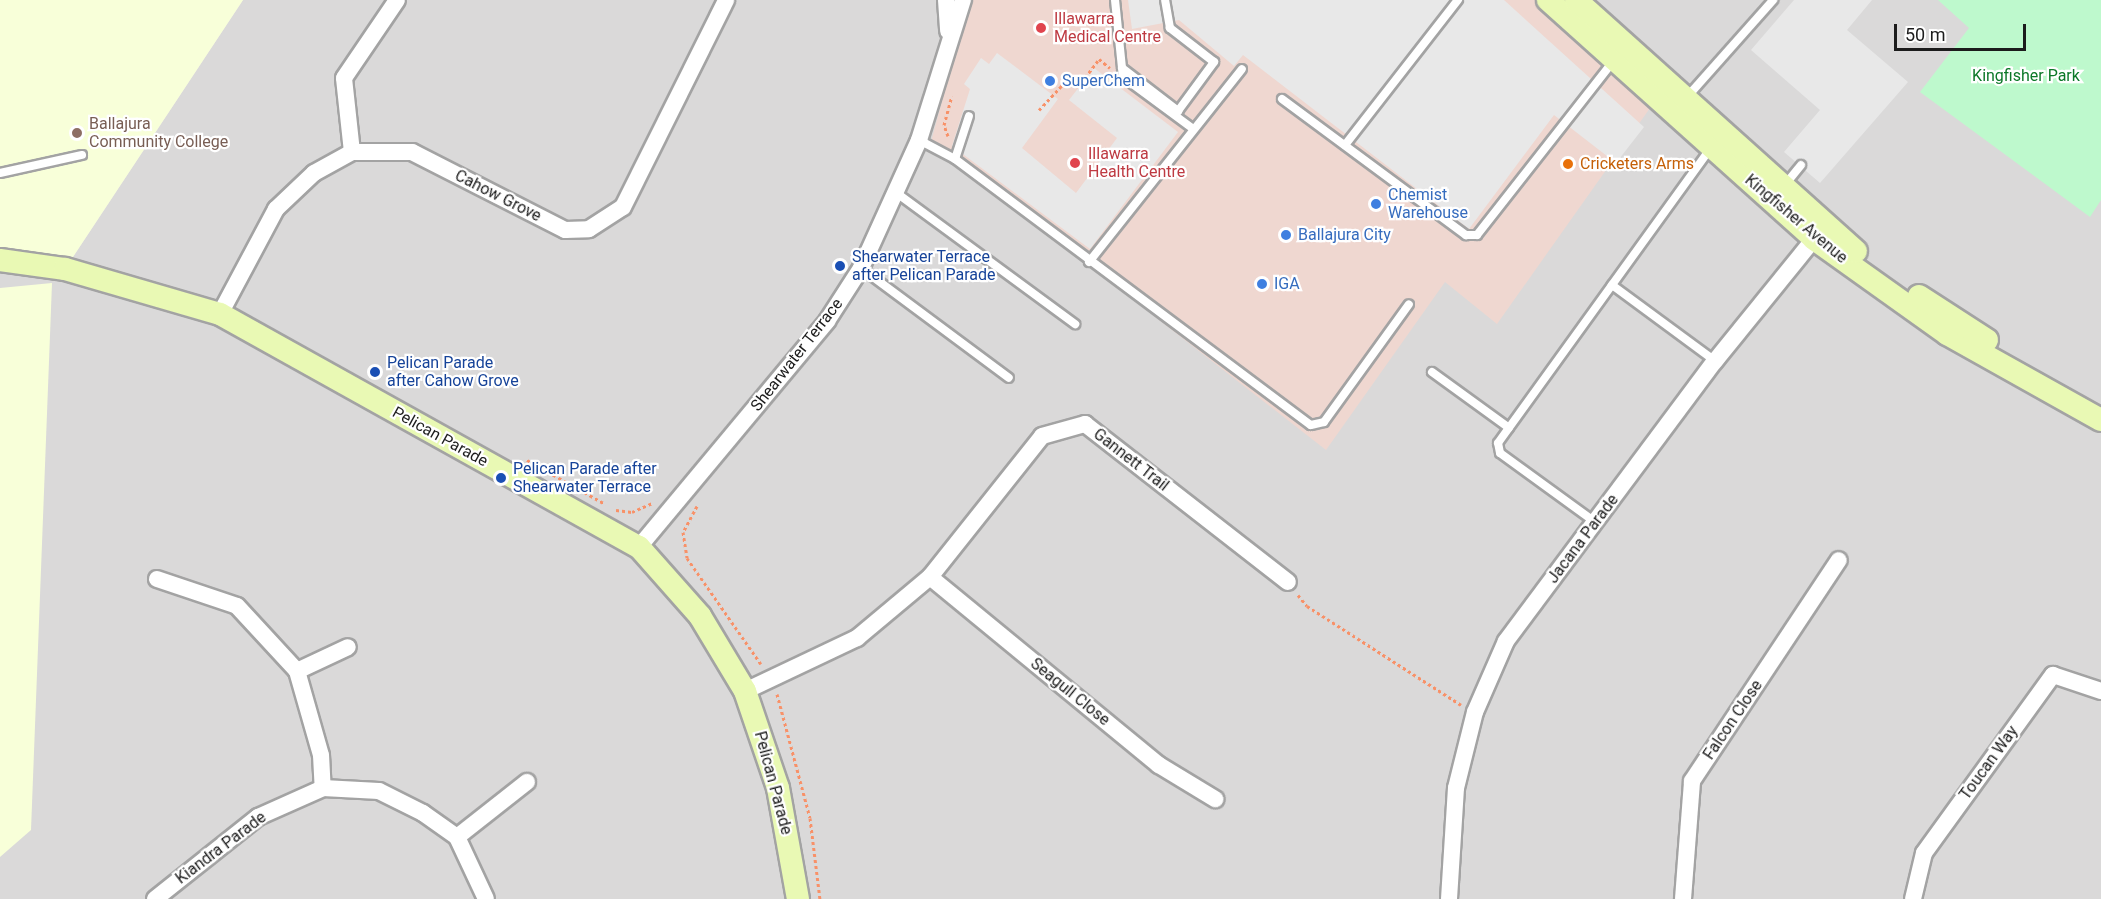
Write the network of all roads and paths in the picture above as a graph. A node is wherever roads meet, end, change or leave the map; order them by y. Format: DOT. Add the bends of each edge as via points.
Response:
graph roads {
  1 [pos="398,0"];
  2 [pos="726,0"];
  3 [pos="946,0"];
  4 [pos="963,0"];
  5 [pos="1114,0"];
  6 [pos="1165,0"];
  7 [pos="1458,0"];
  8 [pos="1548,0"];
  9 [pos="1576,0"];
  10 [pos="1773,0"];
  11 [pos="948,35"];
  12 [pos="1620,54"];
  13 [pos="1242,69"];
  14 [pos="1123,73"];
  15 [pos="1282,99"];
  16 [pos="1678,107"];
  17 [pos="1039,110"];
  18 [pos="969,116"];
  19 [pos="1192,128"];
  20 [pos="919,140"];
  21 [pos="1716,141"];
  22 [pos="1345,146"];
  23 [pos="352,152"];
  24 [pos="82,155"];
  25 [pos="955,159"];
  26 [pos="1801,165"];
  27 [pos="0,173"];
  28 [pos="898,194"];
  29 [pos="1776,195"];
  30 [pos="1819,233"];
  31 [pos="0,260"];
  32 [pos="1089,262"];
  33 [pos="861,268"];
  34 [pos="1612,285"];
  35 [pos="1409,304"];
  36 [pos="220,314"];
  37 [pos="1075,324"];
  38 [pos="1715,361"];
  39 [pos="1432,372"];
  40 [pos="1009,378"];
  41 [pos="2101,404"];
  42 [pos="2101,420"];
  43 [pos="1509,428"];
  44 [pos="524,458"];
  45 [pos="657,499"];
  46 [pos="1595,522"];
  47 [pos="639,547"];
  48 [pos="1839,560"];
  49 [pos="930,577"];
  50 [pos="157,579"];
  51 [pos="1288,582"];
  52 [pos="348,647"];
  53 [pos="297,671"];
  54 [pos="746,690"];
  55 [pos="2101,691"];
  56 [pos="1469,699"];
  57 [pos="527,782"];
  58 [pos="323,788"];
  59 [pos="1215,799"];
  60 [pos="457,837"];
  61 [pos="155,899"];
  62 [pos="486,899"];
  63 [pos="798,899"];
  64 [pos="1449,899"];
  65 [pos="1683,899"];
  66 [pos="1913,899"];
  1 -- 23 [label="street" via="344,78"];
  2 -- 23 [label="street, Cahow Grove" via="623,207 589,229 566,230 412,152"];
  3 -- 11 [label="street, Shearwater Terrace"];
  4 -- 11 [label="street, Shearwater Terrace"];
  5 -- 14 [label="lane"];
  6 -- 14 [label="lane" via="1170,28 1214,62 1178,111"];
  7 -- 22 [label="lane"];
  8 -- 12 [label="street, Kingfisher Avenue"];
  9 -- 12 [label="street, Kingfisher Avenue"];
  10 -- 16 [label="lane"];
  11 -- 20 [label="street, Shearwater Terrace"];
  12 -- 16 [label="street, Kingfisher Avenue"];
  12 -- 22 [label="lane" via="1477,235 1466,235"];
  13 -- 19 [label="lane"];
  14 -- 17 [label="path" via="1099,59 1078,87 1068,79"];
  14 -- 19 [label="lane"];
  15 -- 22 [label="lane"];
  16 -- 21 [label="street, Kingfisher Avenue"];
  18 -- 25 [label="lane"];
  19 -- 32 [label="lane"];
  20 -- 25 [label="lane"];
  20 -- 28 [label="street, Shearwater Terrace"];
  21 -- 29 [label="street, Kingfisher Avenue"];
  21 -- 34 [label="lane"];
  23 -- 36 [label="street, Cahow Grove" via="314,173 276,209"];
  24 -- 27 [label="lane"];
  25 -- 32 [label="lane"];
  26 -- 29 [label="lane"];
  28 -- 33 [label="street, Shearwater Terrace"];
  28 -- 37 [label="lane"];
  29 -- 30 [label="street, Kingfisher Avenue"];
  30 -- 38 [label="street, Jacana Parade"];
  30 -- 41 [label="street, Kingfisher Avenue" via="1983,338"];
  30 -- 42 [label="street, Kingfisher Avenue" via="1947,334"];
  31 -- 36 [label="street, Pelican Parade" via="65,269"];
  32 -- 35 [label="lane" via="1311,425 1324,422"];
  33 -- 40 [label="lane"];
  33 -- 47 [label="street, Shearwater Terrace" via="827,321"];
  34 -- 38 [label="lane"];
  34 -- 43 [label="lane"];
  36 -- 47 [label="street, Pelican Parade"];
  38 -- 46 [label="street, Jacana Parade"];
  39 -- 43 [label="lane"];
  43 -- 46 [label="lane" via="1498,443 1500,453"];
  44 -- 45 [label="path" via="616,510 643,510"];
  46 -- 64 [label="street, Jacana Parade" via="1506,642 1475,712 1456,788"];
  47 -- 54 [label="street, Pelican Parade" via="700,615"];
  48 -- 65 [label="street, Falcon Close" via="1692,781"];
  49 -- 51 [label="street, Gannett Trail" via="1042,436 1085,424"];
  49 -- 54 [label="street, Gannett Trail" via="857,638"];
  49 -- 59 [label="street, Seagull Close" via="1159,765"];
  50 -- 53 [label="street" via="237,606"];
  51 -- 56 [label="path" via="1307,606 1466,708"];
  52 -- 53 [label="street"];
  53 -- 58 [label="street" via="321,755"];
  54 -- 63 [label="street, Pelican Parade" via="778,788"];
  55 -- 66 [label="street, Toucan Way" via="2053,675 1924,853"];
  57 -- 60 [label="street"];
  58 -- 60 [label="street, Kiandra Parade" via="379,791"];
  58 -- 61 [label="street, Kiandra Parade" via="258,817"];
  60 -- 62 [label="street"];
}
